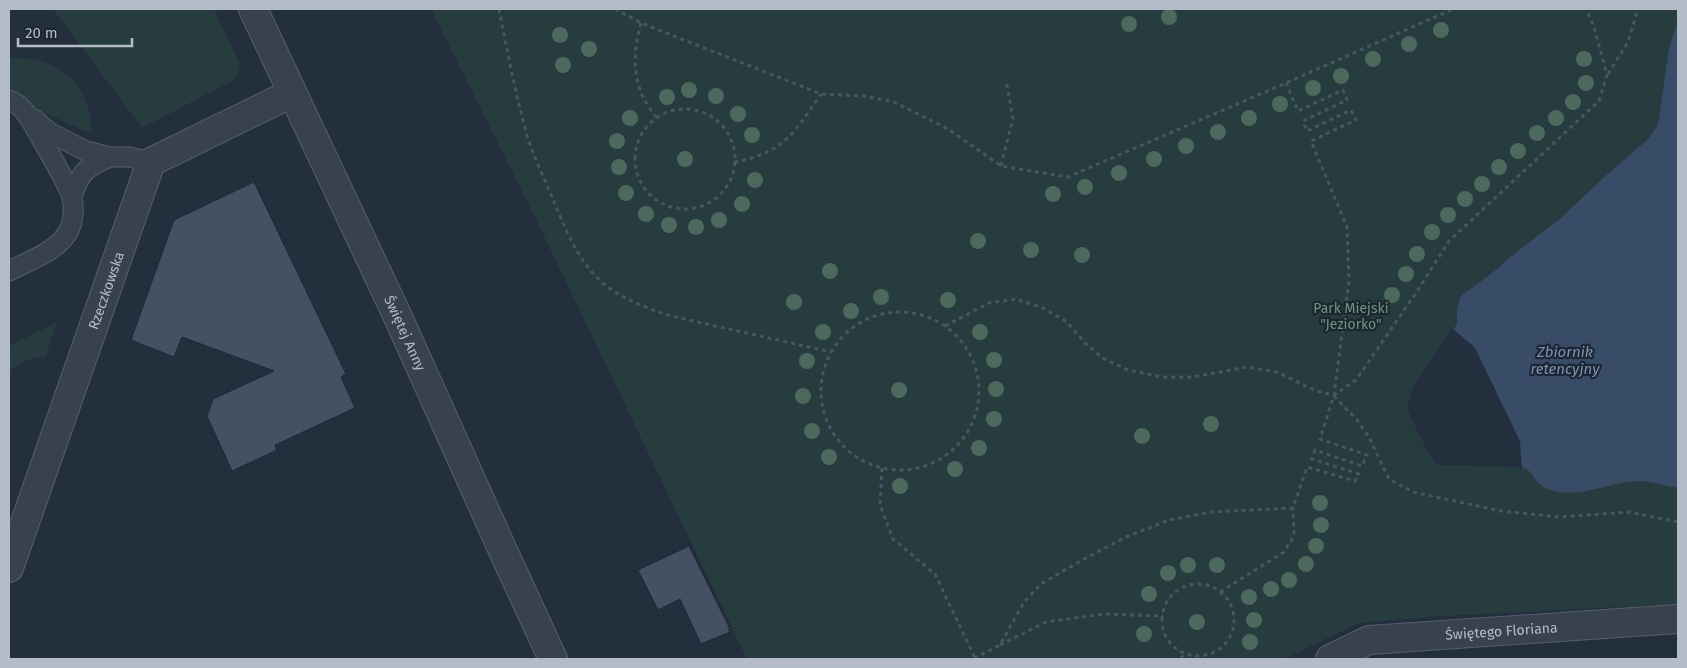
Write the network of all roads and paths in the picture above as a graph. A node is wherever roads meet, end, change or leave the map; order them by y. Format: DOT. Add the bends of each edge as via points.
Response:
graph roads {
  1 [pos="253,9"];
  2 [pos="499,9"];
  3 [pos="615,9"];
  4 [pos="1453,9"];
  5 [pos="1586,9"];
  6 [pos="1640,9"];
  7 [pos="1444,11"];
  8 [pos="640,23"];
  9 [pos="1607,75"];
  10 [pos="1006,80"];
  11 [pos="1286,83"];
  12 [pos="292,93"];
  13 [pos="821,94"];
  14 [pos="9,100"];
  15 [pos="25,112"];
  16 [pos="656,117"];
  17 [pos="110,156"];
  18 [pos="151,162"];
  19 [pos="734,162"];
  20 [pos="1001,166"];
  21 [pos="72,196"];
  22 [pos="9,272"];
  23 [pos="945,326"];
  24 [pos="831,352"];
  25 [pos="1334,395"];
  26 [pos="882,468"];
  27 [pos="1293,508"];
  28 [pos="1678,522"];
  29 [pos="9,568"];
  30 [pos="1220,592"];
  31 [pos="1163,616"];
  32 [pos="1678,619"];
  33 [pos="1000,645"];
  34 [pos="1184,653"];
  35 [pos="553,659"];
  36 [pos="975,659"];
  37 [pos="1181,659"];
  38 [pos="1330,659"];
  1 -- 12 [label="street, Świętej Anny"];
  2 -- 24 [label="path" via="526,133 566,232 591,271 608,287 649,309"];
  3 -- 8 [label="path"];
  4 -- 7 [label="path"];
  5 -- 9 [label="path"];
  6 -- 9 [label="path" via="1628,42"];
  7 -- 11 [label="path"];
  8 -- 13 [label="path"];
  8 -- 16 [label="path" via="635,70 643,97"];
  9 -- 25 [label="path" via="1599,101 1449,241 1356,380"];
  10 -- 20 [label="path" via="1013,119"];
  11 -- 20 [label="path" via="1068,177"];
  11 -- 25 [label="path" via="1298,111 1343,90 1348,100 1303,121 1307,130 1351,110 1356,120 1311,141 1347,226 1349,281"];
  12 -- 18 [label="street"];
  12 -- 35 [label="street, Świętej Anny"];
  13 -- 19 [label="path" via="800,125 772,151"];
  13 -- 20 [label="path" via="863,96 894,102 948,129"];
  14 -- 15 [label="lane"];
  15 -- 17 [label="lane" via="64,141 86,151"];
  15 -- 21 [label="lane"];
  16 -- 19 [label="path" via="672,110 689,108 706,113 720,123 730,138"];
  16 -- 19 [label="path" via="636,146 635,163 640,180 650,194 664,204 698,207 714,200 734,172"];
  17 -- 18 [label="lane"];
  17 -- 21 [label="lane" via="91,165 79,178"];
  18 -- 29 [label="street, Rzeczkowska"];
  21 -- 22 [label="lane" via="73,213 61,241"];
  23 -- 24 [label="path" via="921,314 895,312 870,318 847,332"];
  23 -- 25 [label="path" via="989,303 1016,299 1043,308 1066,322 1085,344 1104,359 1128,370 1162,377 1193,377 1247,367 1277,372 1316,391"];
  23 -- 26 [label="path" via="962,340 973,359 979,380 978,402 972,423 961,442 926,466 904,470"];
  24 -- 26 [label="path" via="823,375 822,399 828,423 841,443 860,459"];
  25 -- 27 [label="path" via="1320,439 1366,456 1362,466 1315,450 1312,459 1359,474 1355,481 1307,467"];
  25 -- 28 [label="path" via="1369,437 1388,479 1413,492 1511,512 1559,517 1629,512"];
  26 -- 36 [label="path" via="880,505 893,539 935,574"];
  27 -- 30 [label="path" via="1294,536 1284,552"];
  27 -- 33 [label="path" via="1211,512 1169,520 1126,537 1041,584 1024,602"];
  30 -- 31 [label="path" via="1194,584 1180,589 1170,598"];
  30 -- 34 [label="path" via="1229,602 1234,616 1233,630 1226,643 1216,652 1203,656"];
  31 -- 33 [label="path" via="1104,614 1046,622"];
  31 -- 34 [label="path" via="1166,638"];
  32 -- 38 [label="street, Świętego Floriana" via="1369,640"];
  33 -- 36 [label="path"];
  34 -- 37 [label="path"];
}
